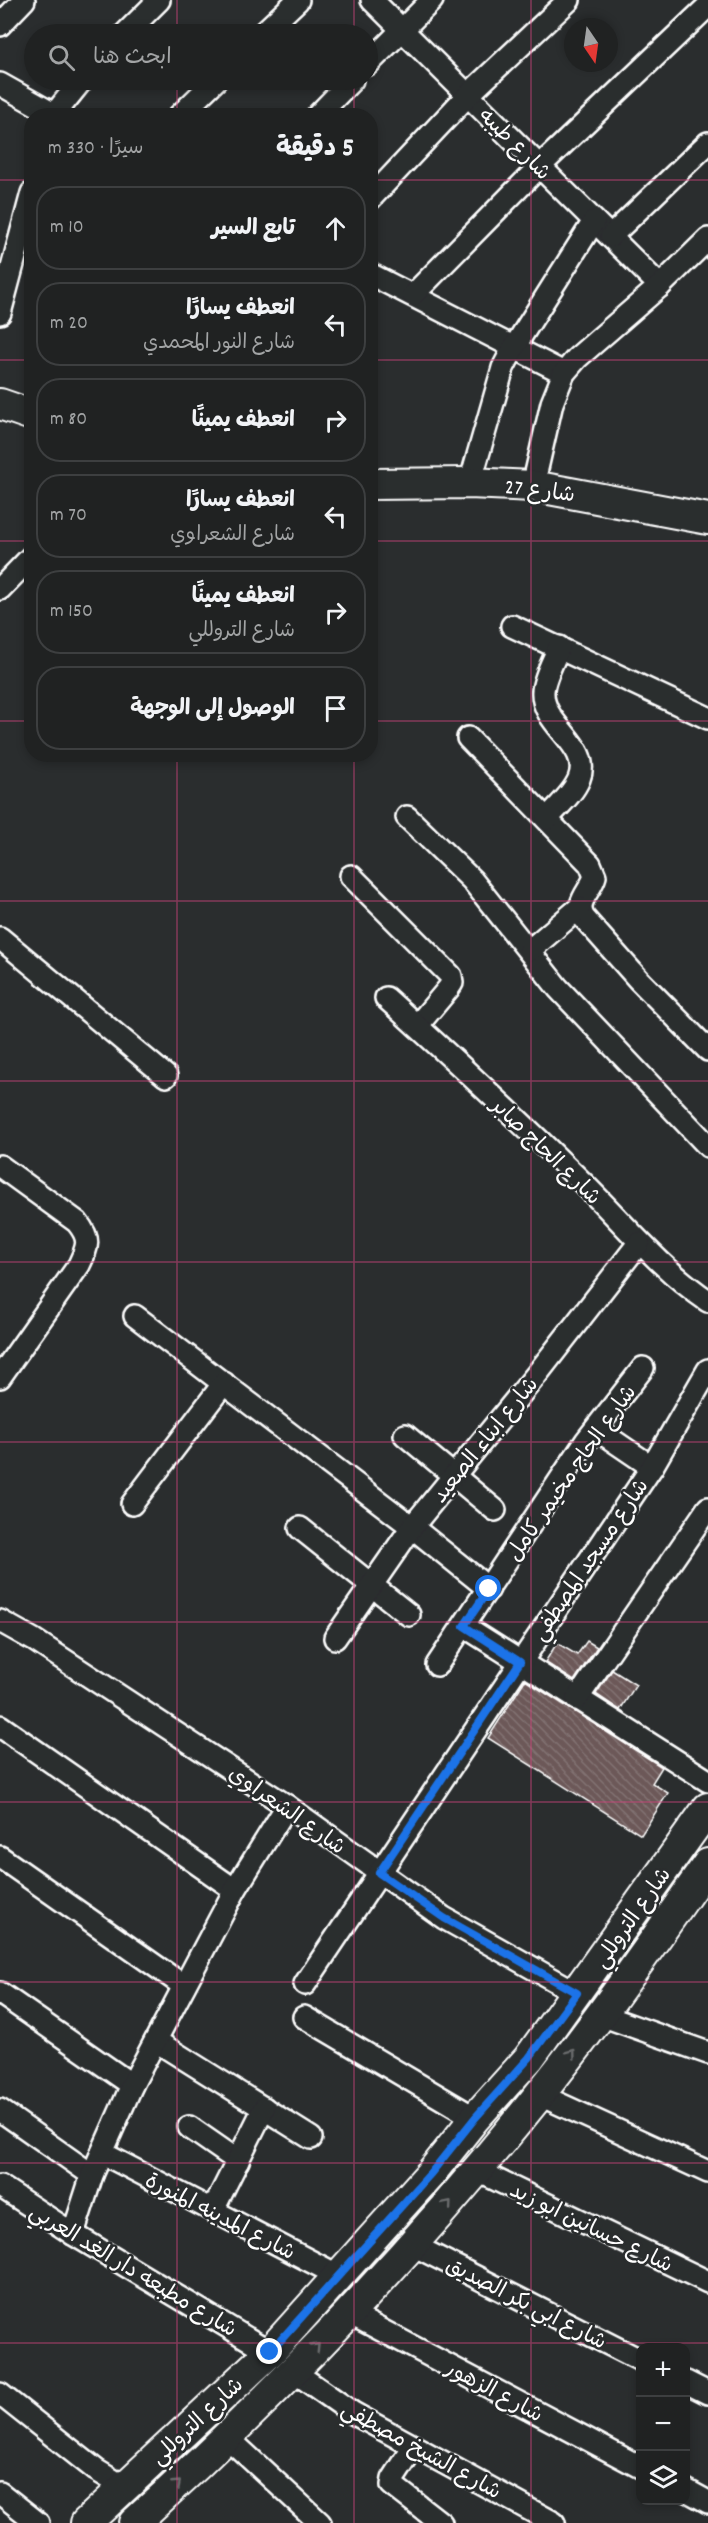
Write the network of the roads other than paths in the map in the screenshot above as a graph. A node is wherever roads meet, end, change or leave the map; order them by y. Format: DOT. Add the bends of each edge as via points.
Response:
graph roads {
  1 [pos="24,0"];
  2 [pos="159,0"];
  3 [pos="298,0"];
  4 [pos="372,0"];
  5 [pos="432,0"];
  6 [pos="569,0"];
  7 [pos="708,6"];
  8 [pos="135,24"];
  9 [pos="273,24"];
  10 [pos="0,25"];
  11 [pos="402,29"];
  12 [pos="378,54"];
  13 [pos="0,84"];
  14 [pos="74,90"];
  15 [pos="206,90"];
  16 [pos="342,90"];
  17 [pos="468,95"];
  18 [pos="42,108"];
  19 [pos="60,108"];
  20 [pos="187,108"];
  21 [pos="324,108"];
  22 [pos="708,143"];
  23 [pos="540,166"];
  24 [pos="378,191"];
  25 [pos="594,221"];
  26 [pos="24,223"];
  27 [pos="611,236"];
  28 [pos="708,239"];
  29 [pos="378,278"];
  30 [pos="660,286"];
  31 [pos="413,295"];
  32 [pos="0,313"];
  33 [pos="513,348"];
  34 [pos="564,373"];
  35 [pos="0,404"];
  36 [pos="24,412"];
  37 [pos="470,483"];
  38 [pos="378,484"];
  39 [pos="533,486"];
  40 [pos="708,519"];
  41 [pos="24,564"];
  42 [pos="0,589"];
  43 [pos="512,626"];
  44 [pos="559,647"];
  45 [pos="708,718"];
  46 [pos="468,738"];
  47 [pos="407,817"];
  48 [pos="547,819"];
  49 [pos="351,876"];
  50 [pos="579,908"];
  51 [pos="0,938"];
  52 [pos="530,950"];
  53 [pos="386,998"];
  54 [pos="417,1026"];
  55 [pos="708,1050"];
  56 [pos="166,1076"];
  57 [pos="708,1146"];
  58 [pos="0,1166"];
  59 [pos="639,1244"];
  60 [pos="708,1301"];
  61 [pos="135,1316"];
  62 [pos="643,1368"];
  63 [pos="708,1370"];
  64 [pos="0,1377"];
  65 [pos="224,1383"];
  66 [pos="596,1429"];
  67 [pos="405,1435"];
  68 [pos="652,1467"];
  69 [pos="454,1476"];
  70 [pos="132,1504"];
  71 [pos="708,1508"];
  72 [pos="495,1510"];
  73 [pos="412,1527"];
  74 [pos="300,1528"];
  75 [pos="371,1583"];
  76 [pos="489,1589"];
  77 [pos="410,1615"];
  78 [pos="0,1622"];
  79 [pos="464,1626"];
  80 [pos="335,1638"];
  81 [pos="520,1662"];
  82 [pos="437,1665"];
  83 [pos="577,1699"];
  84 [pos="0,1726"];
  85 [pos="708,1781"];
  86 [pos="287,1806"];
  87 [pos="708,1808"];
  88 [pos="0,1857"];
  89 [pos="708,1864"];
  90 [pos="379,1873"];
  91 [pos="235,1890"];
  92 [pos="305,1984"];
  93 [pos="184,1986"];
  94 [pos="0,1993"];
  95 [pos="577,1993"];
  96 [pos="601,2015"];
  97 [pos="304,2017"];
  98 [pos="156,2041"];
  99 [pos="708,2053"];
  100 [pos="132,2085"];
  101 [pos="540,2095"];
  102 [pos="264,2108"];
  103 [pos="0,2110"];
  104 [pos="475,2118"];
  105 [pos="189,2127"];
  106 [pos="311,2138"];
  107 [pos="102,2153"];
  108 [pos="238,2161"];
  109 [pos="476,2170"];
  110 [pos="708,2172"];
  111 [pos="92,2175"];
  112 [pos="0,2186"];
  113 [pos="213,2210"];
  114 [pos="73,2234"];
  115 [pos="413,2245"];
  116 [pos="339,2276"];
  117 [pos="708,2282"];
  118 [pos="349,2313"];
  119 [pos="270,2352"];
  120 [pos="636,2358"];
  121 [pos="293,2371"];
  122 [pos="690,2384"];
  123 [pos="708,2393"];
  124 [pos="0,2394"];
  125 [pos="227,2437"];
  126 [pos="414,2447"];
  127 [pos="636,2465"];
  128 [pos="124,2487"];
  129 [pos="690,2492"];
  130 [pos="0,2493"];
  131 [pos="708,2502"];
  132 [pos="38,2523"];
  133 [pos="86,2523"];
  134 [pos="134,2523"];
  135 [pos="320,2523"];
  136 [pos="441,2523"];
  137 [pos="554,2523"];
  1 -- 10 [label="street"];
  2 -- 8 [label="street"];
  3 -- 9 [label="street"];
  4 -- 11 [label="street, شارع طيبه"];
  5 -- 11 [label="street"];
  6 -- 17 [label="street"];
  7 -- 23 [label="street"];
  11 -- 12 [label="street"];
  11 -- 17 [label="street, شارع طيبه"];
  13 -- 18 [label="street"];
  14 -- 19 [label="street"];
  15 -- 20 [label="street"];
  16 -- 21 [label="street"];
  17 -- 23 [label="street, شارع طيبه"];
  17 -- 24 [label="street"];
  22 -- 27 [label="street"];
  23 -- 25 [label="street, شارع طيبه"];
  23 -- 31 [label="street"];
  25 -- 27 [label="street, شارع طيبه"];
  25 -- 33 [label="street"];
  26 -- 32 [label="street"];
  27 -- 30 [label="street, شارع طيبه"];
  28 -- 30 [label="street"];
  29 -- 31 [label="street"];
  30 -- 34 [label="street"];
  31 -- 33 [label="street"];
  33 -- 34 [label="street"];
  33 -- 37 [label="street" via="503,368"];
  34 -- 39 [label="street" via="552,403"];
  35 -- 36 [label="street"];
  37 -- 38 [label="street, شارع 27"];
  37 -- 39 [label="street, شارع 27"];
  39 -- 40 [label="street, شارع 27"];
  41 -- 42 [label="street"];
  43 -- 44 [label="street"];
  44 -- 45 [label="street"];
  44 -- 48 [label="street" via="543,690 544,704 550,718 578,753 581,765 579,778"];
  46 -- 48 [label="street"];
  47 -- 52 [label="street" via="472,880"];
  48 -- 50 [label="street" via="594,870 594,882"];
  49 -- 54 [label="street" via="451,976 448,989"];
  50 -- 52 [label="street"];
  50 -- 55 [label="street" via="639,980"];
  51 -- 56 [label="street"];
  52 -- 57 [label="street" via="558,988"];
  53 -- 54 [label="street, شارع الحاج صابر"];
  54 -- 59 [label="street, شارع الحاج صابر" via="597,1197"];
  58 -- 64 [label="street" via="77,1222 87,1234 79,1264"];
  59 -- 60 [label="street, شارع الحاج صابر"];
  59 -- 69 [label="street, شارع ابناء الصعيد"];
  61 -- 65 [label="street"];
  62 -- 66 [label="street, شارع الحاج مخيمر كامل"];
  63 -- 68 [label="street, شارع مسجد المصطفي"];
  65 -- 70 [label="street"];
  65 -- 73 [label="street"];
  66 -- 68 [label="street"];
  66 -- 76 [label="street, شارع الحاج مخيمر كامل"];
  67 -- 69 [label="street"];
  68 -- 81 [label="street, شارع مسجد المصطفي"];
  69 -- 72 [label="street"];
  69 -- 73 [label="street, شارع ابناء الصعيد"];
  71 -- 83 [label="street"];
  73 -- 75 [label="street, شارع ابناء الصعيد"];
  73 -- 76 [label="street"];
  74 -- 75 [label="street"];
  75 -- 77 [label="street"];
  75 -- 80 [label="street, شارع ابناء الصعيد"];
  76 -- 79 [label="street, شارع الحاج مخيمر كامل"];
  78 -- 86 [label="street, شارع الشعراوي" via="34,1640"];
  79 -- 81 [label="street"];
  79 -- 82 [label="street, شارع الحاج مخيمر كامل"];
  81 -- 83 [label="street"];
  81 -- 90 [label="street, شارع مسجد المصطفي"];
  83 -- 85 [label="street"];
  84 -- 91 [label="street"];
  86 -- 90 [label="street, شارع الشعراوي"];
  86 -- 91 [label="street"];
  87 -- 95 [label="street, شارع التروللي"];
  88 -- 93 [label="street"];
  89 -- 96 [label="street, شارع التروللي"];
  90 -- 92 [label="street, شارع مسجد المصطفي"];
  90 -- 95 [label="street, شارع الشعراوي" via="444,1918"];
  91 -- 93 [label="street"];
  93 -- 98 [label="street"];
  94 -- 100 [label="street"];
  95 -- 104 [label="street, شارع التروللي" via="529,2058"];
  96 -- 99 [label="street"];
  101 -- 96 [label="street, شارع التروللي, one-way"];
  97 -- 104 [label="street"];
  98 -- 100 [label="street"];
  98 -- 102 [label="street"];
  100 -- 107 [label="street"];
  101 -- 109 [label="street, شارع التروللي"];
  101 -- 110 [label="street"];
  102 -- 106 [label="street"];
  102 -- 108 [label="street"];
  103 -- 111 [label="street"];
  104 -- 116 [label="street, شارع التروللي"];
  105 -- 108 [label="street"];
  107 -- 111 [label="street"];
  107 -- 113 [label="street, شارع المدينه المنورة"];
  108 -- 113 [label="street"];
  115 -- 109 [label="street, شارع التروللي, one-way"];
  109 -- 117 [label="street, شارع حسانين ابو زيد"];
  111 -- 114 [label="street"];
  112 -- 114 [label="street, شارع مطبعه دار الغد العربي"];
  113 -- 116 [label="street, شارع المدينه المنورة"];
  114 -- 119 [label="street, شارع مطبعه دار الغد العربي"];
  115 -- 118 [label="street, شارع التروللي"];
  115 -- 120 [label="street, شارع ابي بكر الصديق"];
  116 -- 119 [label="street, شارع التروللي"];
  121 -- 118 [label="street, شارع التروللي, one-way"];
  118 -- 127 [label="street, شارع الزهور"];
  119 -- 128 [label="street, شارع التروللي"];
  121 -- 125 [label="street, شارع التروللي"];
  121 -- 126 [label="street, شارع الشيخ مصطفي" via="353,2413"];
  122 -- 123 [label="street"];
  124 -- 128 [label="street" via="73,2453"];
  134 -- 125 [label="street, شارع التروللي, one-way"];
  125 -- 135 [label="street"];
  126 -- 136 [label="street" via="392,2485"];
  126 -- 137 [label="street, شارع الشيخ مصطفي"];
  128 -- 133 [label="street, شارع التروللي"];
  129 -- 131 [label="street"];
  130 -- 132 [label="street"];
}
